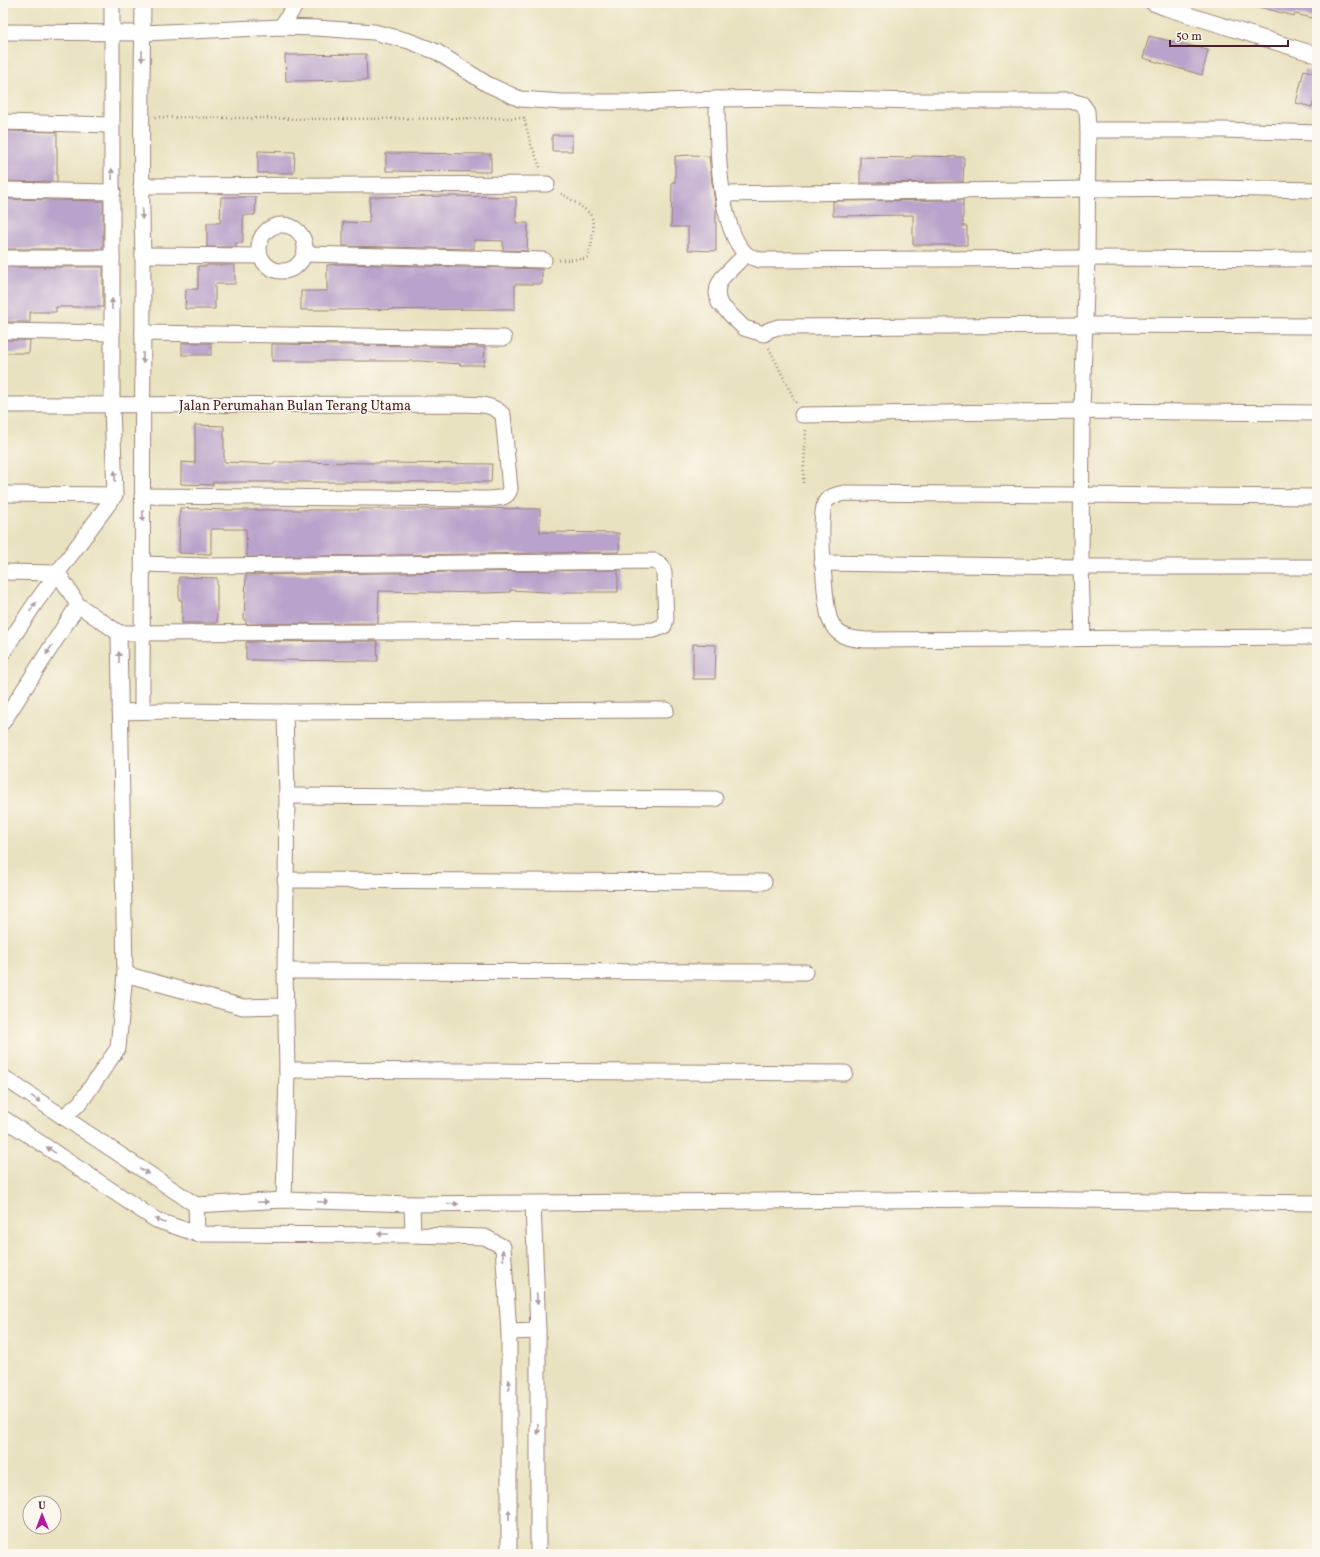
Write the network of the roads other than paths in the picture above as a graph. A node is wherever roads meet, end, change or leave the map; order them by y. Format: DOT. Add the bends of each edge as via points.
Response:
graph roads {
  1 [pos="112,3"];
  2 [pos="143,3"];
  3 [pos="296,3"];
  4 [pos="1153,3"];
  5 [pos="281,27"];
  6 [pos="3,32"];
  7 [pos="112,33"];
  8 [pos="143,33"];
  9 [pos="1317,55"];
  10 [pos="717,98"];
  11 [pos="3,122"];
  12 [pos="112,125"];
  13 [pos="1088,130"];
  14 [pos="1317,133"];
  15 [pos="547,184"];
  16 [pos="141,186"];
  17 [pos="1087,189"];
  18 [pos="3,190"];
  19 [pos="1317,190"];
  20 [pos="113,192"];
  21 [pos="723,194"];
  22 [pos="306,254"];
  23 [pos="746,254"];
  24 [pos="143,255"];
  25 [pos="260,256"];
  26 [pos="3,258"];
  27 [pos="112,258"];
  28 [pos="1087,258"];
  29 [pos="1317,259"];
  30 [pos="544,260"];
  31 [pos="1085,325"];
  32 [pos="1317,326"];
  33 [pos="3,331"];
  34 [pos="112,333"];
  35 [pos="143,333"];
  36 [pos="504,338"];
  37 [pos="3,405"];
  38 [pos="112,405"];
  39 [pos="143,405"];
  40 [pos="1082,411"];
  41 [pos="1317,413"];
  42 [pos="802,415"];
  43 [pos="3,494"];
  44 [pos="115,495"];
  45 [pos="142,496"];
  46 [pos="1081,496"];
  47 [pos="1317,497"];
  48 [pos="822,563"];
  49 [pos="143,564"];
  50 [pos="1081,567"];
  51 [pos="1317,567"];
  52 [pos="3,572"];
  53 [pos="58,574"];
  54 [pos="78,605"];
  55 [pos="143,632"];
  56 [pos="119,633"];
  57 [pos="1317,637"];
  58 [pos="1083,638"];
  59 [pos="7,639"];
  60 [pos="3,652"];
  61 [pos="666,710"];
  62 [pos="120,712"];
  63 [pos="142,712"];
  64 [pos="285,712"];
  65 [pos="3,722"];
  66 [pos="287,796"];
  67 [pos="715,799"];
  68 [pos="285,880"];
  69 [pos="764,882"];
  70 [pos="285,972"];
  71 [pos="805,972"];
  72 [pos="124,974"];
  73 [pos="286,1006"];
  74 [pos="287,1070"];
  75 [pos="845,1073"];
  76 [pos="3,1077"];
  77 [pos="63,1117"];
  78 [pos="3,1118"];
  79 [pos="284,1200"];
  80 [pos="1317,1203"];
  81 [pos="412,1204"];
  82 [pos="533,1204"];
  83 [pos="196,1205"];
  84 [pos="197,1234"];
  85 [pos="413,1235"];
  86 [pos="538,1331"];
  87 [pos="509,1332"];
  88 [pos="510,1554"];
  89 [pos="538,1554"];
  1 -- 7 [label="street"];
  2 -- 8 [label="street"];
  3 -- 5 [label="street"];
  4 -- 9 [label="street"];
  5 -- 8 [label="street"];
  5 -- 10 [label="street" via="374,32 409,41 437,52 487,84 520,99 639,102"];
  6 -- 7 [label="street"];
  7 -- 8 [label="street"];
  7 -- 12 [label="street"];
  8 -- 16 [label="street, one-way"];
  10 -- 13 [label="street" via="1071,102 1085,107"];
  10 -- 21 [label="street"];
  11 -- 12 [label="street"];
  20 -- 12 [label="street, one-way"];
  13 -- 14 [label="street"];
  13 -- 17 [label="street"];
  15 -- 16 [label="street"];
  16 -- 24 [label="street, one-way"];
  17 -- 19 [label="street"];
  17 -- 21 [label="street"];
  17 -- 28 [label="street"];
  18 -- 20 [label="street"];
  20 -- 27 [label="street"];
  21 -- 23 [label="street" via="733,234"];
  22 -- 25 [label="street" via="300,264 289,271 277,271 267,266"];
  22 -- 25 [label="street" via="305,242 299,231 288,225 275,226 264,232 259,244"];
  22 -- 30 [label="street"];
  23 -- 28 [label="street" via="770,261"];
  23 -- 31 [label="street" via="722,278 717,294 719,303 744,328 764,334 778,328"];
  24 -- 25 [label="street"];
  24 -- 35 [label="street"];
  26 -- 27 [label="street"];
  34 -- 27 [label="street, one-way"];
  28 -- 29 [label="street"];
  28 -- 31 [label="street"];
  31 -- 32 [label="street"];
  31 -- 40 [label="street"];
  33 -- 34 [label="street"];
  34 -- 38 [label="street"];
  35 -- 36 [label="street"];
  35 -- 39 [label="street, one-way"];
  37 -- 38 [label="street, Jalan Perumahan Bulan Terang Utama"];
  38 -- 39 [label="street, Jalan Perumahan Bulan Terang Utama"];
  44 -- 38 [label="street, one-way"];
  39 -- 45 [label="street"];
  39 -- 45 [label="street, Jalan Perumahan Bulan Terang Utama" via="443,404 493,407 503,415 510,489 507,495 501,498 486,499"];
  40 -- 41 [label="street"];
  40 -- 42 [label="street"];
  40 -- 46 [label="street"];
  43 -- 44 [label="street"];
  44 -- 53 [label="street"];
  45 -- 49 [label="street, one-way"];
  46 -- 47 [label="street"];
  46 -- 48 [label="street" via="838,494 831,497 824,507"];
  46 -- 50 [label="street"];
  48 -- 50 [label="street"];
  48 -- 58 [label="street" via="830,618 838,632 850,638"];
  49 -- 55 [label="street"];
  49 -- 55 [label="street" via="214,566 655,561 662,566 664,573 666,619 664,626 654,630 638,631"];
  50 -- 51 [label="street"];
  50 -- 58 [label="street"];
  52 -- 53 [label="street"];
  53 -- 54 [label="street"];
  59 -- 53 [label="street, one-way"];
  54 -- 56 [label="street"];
  54 -- 65 [label="street, one-way"];
  55 -- 56 [label="street"];
  55 -- 63 [label="street"];
  62 -- 56 [label="street, one-way"];
  57 -- 58 [label="street"];
  59 -- 60 [label="street"];
  61 -- 64 [label="street"];
  62 -- 63 [label="street"];
  62 -- 72 [label="street"];
  63 -- 64 [label="street"];
  64 -- 66 [label="street"];
  66 -- 67 [label="street"];
  66 -- 68 [label="street"];
  68 -- 69 [label="street"];
  68 -- 70 [label="street"];
  70 -- 71 [label="street"];
  70 -- 73 [label="street"];
  72 -- 73 [label="street" via="243,1007"];
  72 -- 77 [label="street" via="118,1048 80,1103"];
  73 -- 74 [label="street"];
  74 -- 75 [label="street"];
  74 -- 79 [label="street"];
  76 -- 77 [label="street, one-way"];
  77 -- 83 [label="street, one-way"];
  84 -- 78 [label="street, one-way" via="156,1220"];
  79 -- 81 [label="street, one-way"];
  83 -- 79 [label="street, one-way"];
  80 -- 82 [label="street" via="999,1199"];
  81 -- 82 [label="street, one-way"];
  81 -- 85 [label="street"];
  82 -- 86 [label="street, one-way"];
  83 -- 84 [label="street"];
  85 -- 84 [label="street, one-way"];
  87 -- 85 [label="street, one-way" via="503,1247 485,1237"];
  86 -- 87 [label="street"];
  86 -- 89 [label="street, one-way"];
  88 -- 87 [label="street, one-way"];
}
